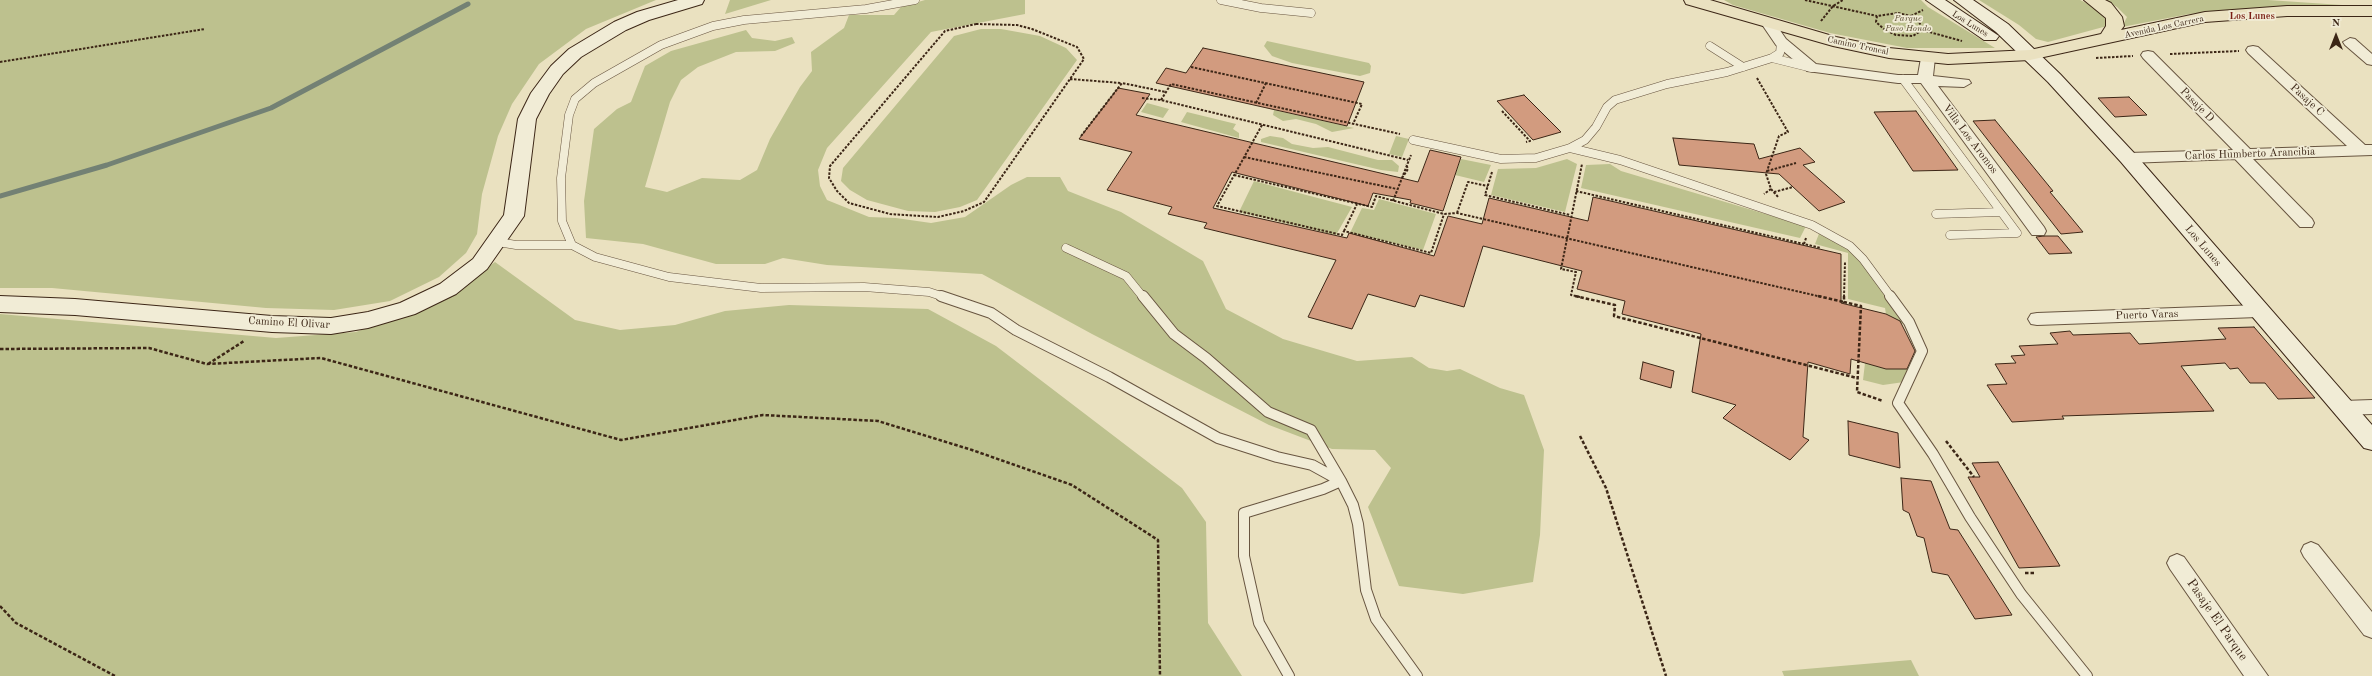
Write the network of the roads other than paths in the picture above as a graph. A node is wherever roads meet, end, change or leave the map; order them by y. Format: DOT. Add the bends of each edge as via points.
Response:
graph roads {
  1 [pos="696,0"];
  2 [pos="914,0"];
  3 [pos="1221,0"];
  4 [pos="1692,0"];
  5 [pos="1713,0"];
  6 [pos="1934,0"];
  7 [pos="1962,0"];
  8 [pos="2092,0"];
  9 [pos="2352,0"];
  10 [pos="2372,1"];
  11 [pos="1729,11"];
  12 [pos="2372,11"];
  13 [pos="1311,13"];
  14 [pos="1768,23"];
  15 [pos="2107,39"];
  16 [pos="1781,42"];
  17 [pos="2350,42"];
  18 [pos="1710,46"];
  19 [pos="2253,50"];
  20 [pos="2030,55"];
  21 [pos="2148,55"];
  22 [pos="1772,58"];
  23 [pos="1928,58"];
  24 [pos="2372,61"];
  25 [pos="1743,67"];
  26 [pos="1812,68"];
  27 [pos="1903,79"];
  28 [pos="1925,79"];
  29 [pos="1964,82"];
  30 [pos="1413,140"];
  31 [pos="1570,148"];
  32 [pos="2366,150"];
  33 [pos="2243,154"];
  34 [pos="2128,158"];
  35 [pos="2001,212"];
  36 [pos="1936,214"];
  37 [pos="2306,223"];
  38 [pos="2038,231"];
  39 [pos="1950,235"];
  40 [pos="498,242"];
  41 [pos="572,245"];
  42 [pos="1066,248"];
  43 [pos="0,304"];
  44 [pos="2258,311"];
  45 [pos="2037,319"];
  46 [pos="2372,407"];
  47 [pos="2343,408"];
  48 [pos="2372,441"];
  49 [pos="1341,481"];
  50 [pos="2311,551"];
  51 [pos="2177,563"];
  52 [pos="2372,628"];
  53 [pos="1289,676"];
  54 [pos="1417,676"];
  55 [pos="2088,676"];
  56 [pos="2257,676"];
  1 -- 40 [label="main road, Camino El Olivar" via="643,16 620,26 575,53 557,70 540,93 527,119 514,216"];
  2 -- 41 [label="lane" via="866,9 744,20 713,26 661,45 594,82 575,99 569,114 561,178 562,221"];
  3 -- 13 [label="lane" via="1261,8"];
  4 -- 11 [label="main road, Camino Troncal"];
  5 -- 11 [label="main road"];
  6 -- 20 [label="main road, Los Lunes" via="2002,44"];
  7 -- 20 [label="main road, Los Lunes" via="2002,28"];
  8 -- 15 [label="main road" via="2105,7 2114,17 2115,26"];
  9 -- 10 [label="main road"];
  11 -- 14 [label="main road, Camino Troncal"];
  12 -- 15 [label="main road, Avenida Los Carrera" via="2287,11 2205,18"];
  14 -- 16 [label="street"];
  14 -- 23 [label="main road, Camino Troncal" via="1862,47"];
  15 -- 20 [label="main road, Avenida Los Carrera"];
  16 -- 22 [label="lane" via="1780,53"];
  16 -- 26 [label="street"];
  17 -- 24 [label="street"];
  18 -- 25 [label="lane"];
  19 -- 32 [label="street, Pasaje C"];
  20 -- 23 [label="main road, Camino Troncal" via="1974,59"];
  20 -- 34 [label="main road, Los Lunes"];
  21 -- 33 [label="street, Pasaje D"];
  22 -- 25 [label="lane"];
  22 -- 26 [label="lane"];
  23 -- 28 [label="street"];
  25 -- 31 [label="lane" via="1667,84 1615,100 1607,107 1596,128 1585,140"];
  26 -- 27 [label="street"];
  27 -- 28 [label="street"];
  27 -- 35 [label="lane"];
  28 -- 29 [label="street" via="1944,83"];
  28 -- 38 [label="street, Villa Los Aromos"];
  30 -- 31 [label="lane" via="1522,160"];
  31 -- 55 [label="lane" via="1620,160 1812,225 1850,246 1863,259 1909,322 1922,351 1898,403 2021,594"];
  32 -- 33 [label="street, Carlos Humberto Arancibia"];
  33 -- 34 [label="street, Carlos Humberto Arancibia"];
  33 -- 37 [label="street, Pasaje D"];
  34 -- 44 [label="main road, Los Lunes"];
  35 -- 36 [label="lane"];
  35 -- 39 [label="lane" via="2017,233"];
  40 -- 41 [label="lane" via="516,245"];
  40 -- 43 [label="main road, Camino El Olivar" via="480,264 448,289 407,309 368,320 331,326"];
  41 -- 49 [label="lane" via="595,257 669,277 761,288 864,287 929,292 991,313 1016,330 1165,407 1218,438 1277,458 1312,465"];
  42 -- 49 [label="lane" via="1126,276 1174,334 1268,412 1311,430"];
  44 -- 45 [label="street, Puerto Varas"];
  44 -- 47 [label="main road, Los Lunes"];
  46 -- 47 [label="street"];
  47 -- 48 [label="main road, Los Lunes"];
  49 -- 53 [label="lane" via="1244,513 1244,556 1259,624"];
  49 -- 54 [label="lane" via="1353,505 1358,524 1366,590 1376,619"];
  50 -- 52 [label="street"];
  51 -- 56 [label="street, Pasaje El Parque"];
}
